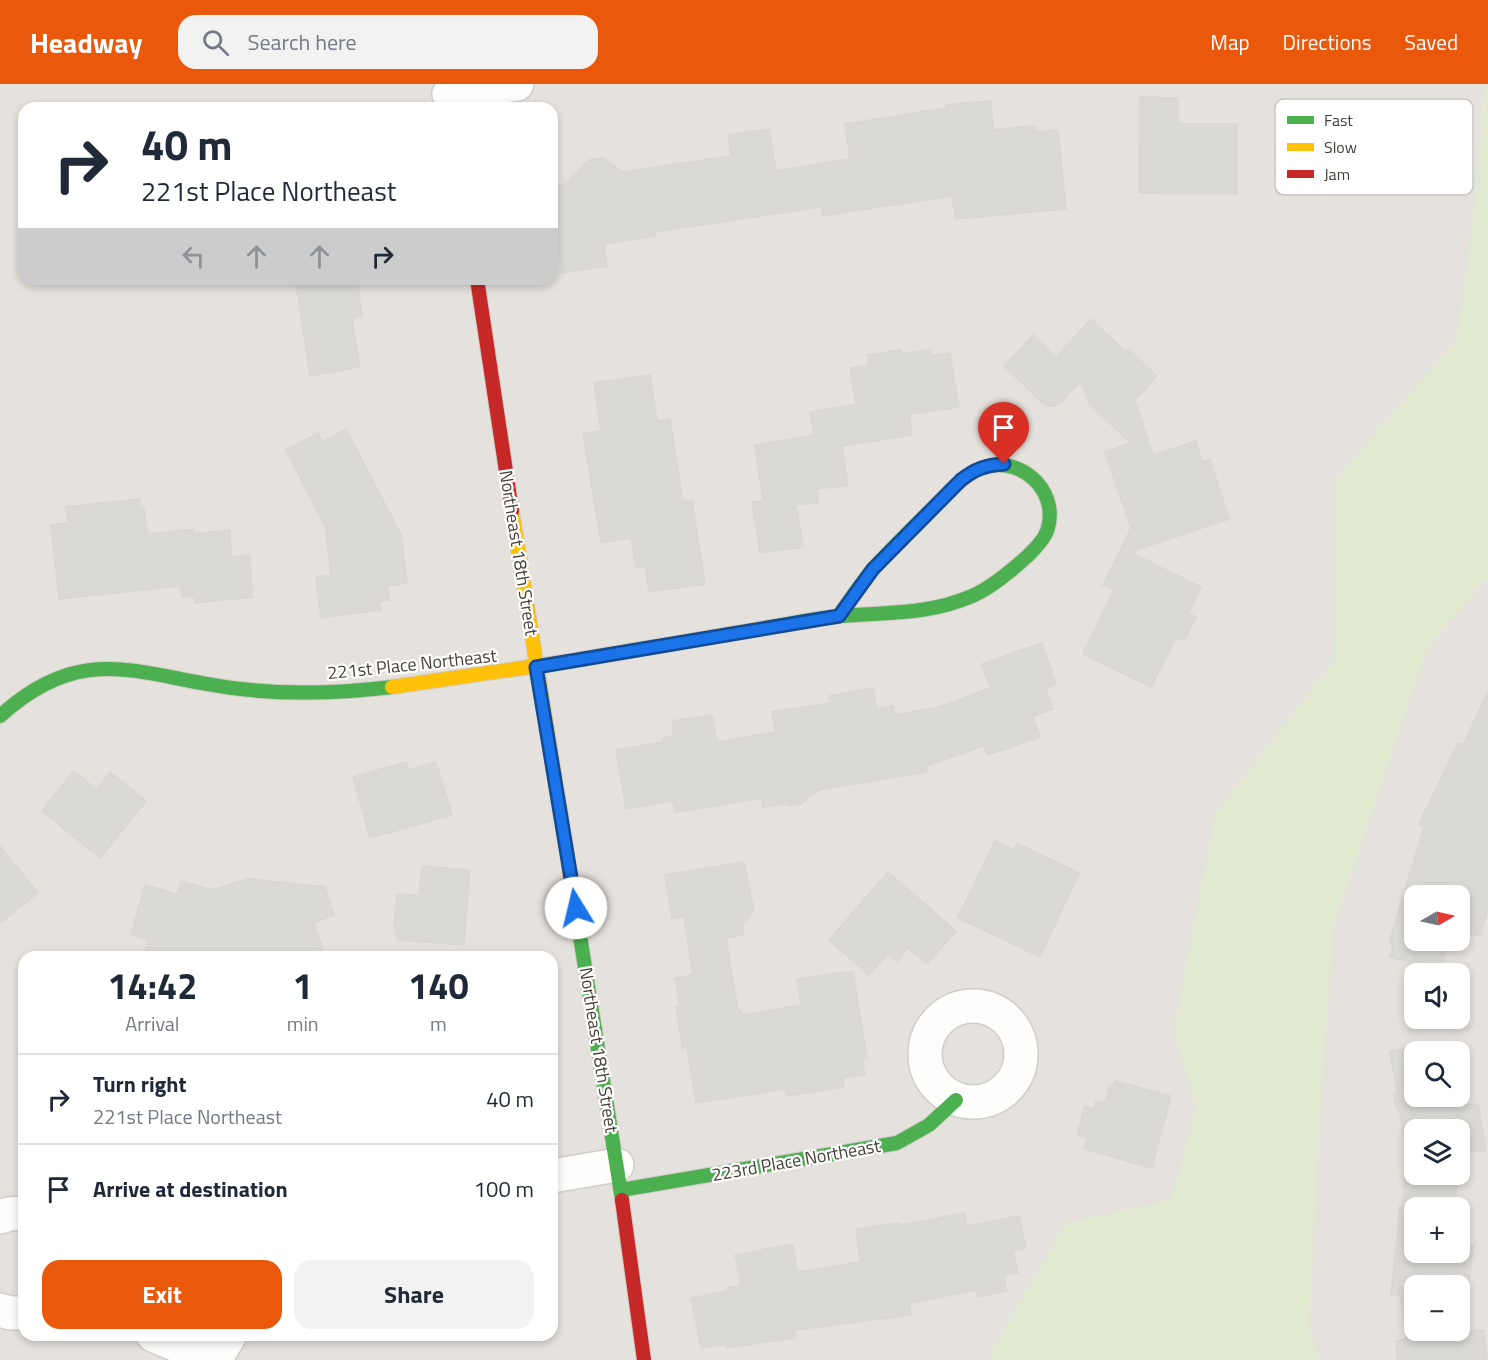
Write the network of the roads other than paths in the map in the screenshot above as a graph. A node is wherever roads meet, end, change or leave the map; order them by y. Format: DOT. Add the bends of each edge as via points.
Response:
graph roads {
  1 [pos="517,84"];
  2 [pos="449,95"];
  3 [pos="478,285"];
  4 [pos="839,616"];
  5 [pos="536,667"];
  6 [pos="0,716"];
  7 [pos="956,1100"];
  8 [pos="558,1176"];
  9 [pos="619,1177"];
  10 [pos="18,1213"];
  11 [pos="0,1217"];
  12 [pos="0,1310"];
  13 [pos="18,1313"];
  14 [pos="167,1341"];
  15 [pos="226,1341"];
  16 [pos="213,1360"];
  17 [pos="644,1360"];
  1 -- 2 [label="street"];
  3 -- 5 [label="street, Northeast 18th Street"];
  4 -- 4 [label="street, 221st Place Northeast" via="930,609 984,590 1040,545 1050,517 1042,488 1019,468 1004,464 973,470 873,569"];
  4 -- 5 [label="street, 221st Place Northeast"];
  5 -- 6 [label="street, 221st Place Northeast" via="410,685 322,692 237,688 128,668 85,670 51,680 16,700"];
  5 -- 9 [label="street, Northeast 18th Street"];
  7 -- 9 [label="street, 223rd Place Northeast" via="929,1125 897,1143"];
  8 -- 9 [label="street, 223rd Place Northeast"];
  9 -- 17 [label="street, Northeast 18th Street"];
  10 -- 11 [label="street"];
  12 -- 13 [label="street"];
  14 -- 16 [label="street"];
  15 -- 16 [label="street"];
}
